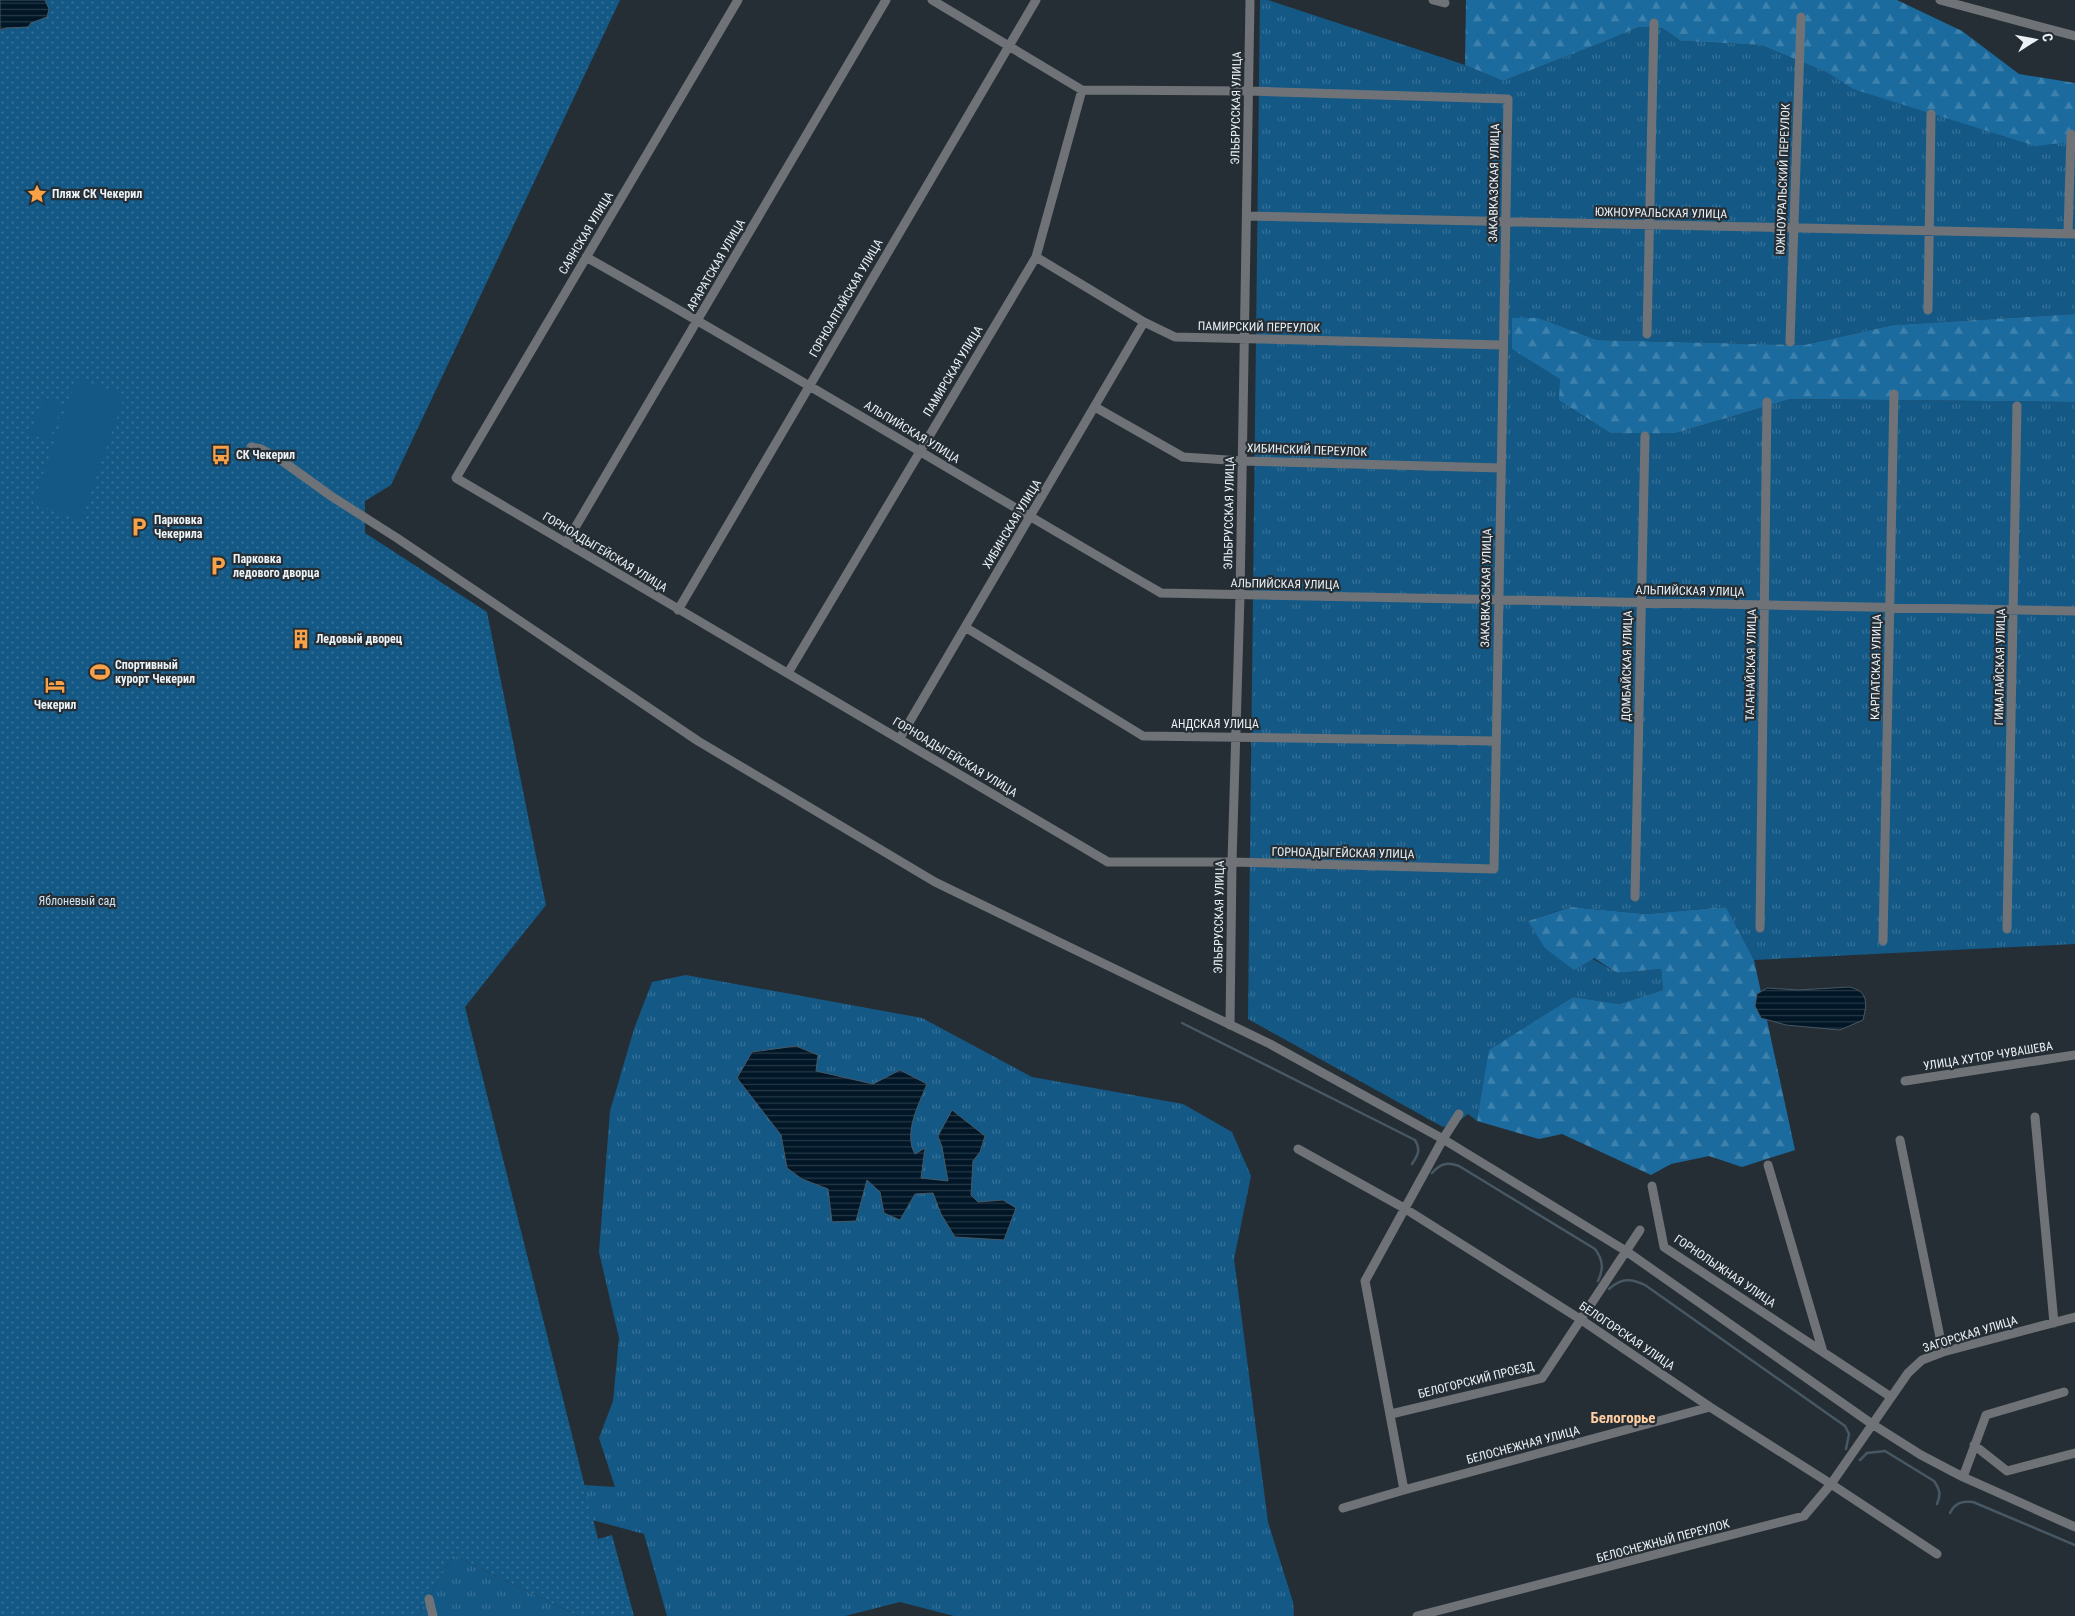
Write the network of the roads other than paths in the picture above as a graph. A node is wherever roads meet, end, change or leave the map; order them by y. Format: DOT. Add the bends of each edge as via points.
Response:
graph roads {
  1 [pos="738,0"];
  2 [pos="886,0"];
  3 [pos="932,0"];
  4 [pos="1036,0"];
  5 [pos="1250,0"];
  6 [pos="1433,0"];
  7 [pos="1940,0"];
  8 [pos="1445,3"];
  9 [pos="1800,17"];
  10 [pos="1654,23"];
  11 [pos="2075,36"];
  12 [pos="1009,45"];
  13 [pos="1082,90"];
  14 [pos="1249,91"];
  15 [pos="1931,114"];
  16 [pos="2071,134"];
  17 [pos="1247,216"];
  18 [pos="1506,222"];
  19 [pos="1650,225"];
  20 [pos="1794,228"];
  21 [pos="1929,231"];
  22 [pos="2072,234"];
  23 [pos="586,257"];
  24 [pos="1036,257"];
  25 [pos="1928,310"];
  26 [pos="698,320"];
  27 [pos="1144,322"];
  28 [pos="1647,334"];
  29 [pos="1244,339"];
  30 [pos="1790,342"];
  31 [pos="1503,345"];
  32 [pos="809,385"];
  33 [pos="1894,394"];
  34 [pos="1767,402"];
  35 [pos="2017,406"];
  36 [pos="1095,407"];
  37 [pos="1645,436"];
  38 [pos="250,447"];
  39 [pos="919,450"];
  40 [pos="1242,461"];
  41 [pos="1501,468"];
  42 [pos="456,478"];
  43 [pos="1030,517"];
  44 [pos="566,543"];
  45 [pos="1240,596"];
  46 [pos="1499,600"];
  47 [pos="1641,603"];
  48 [pos="1765,605"];
  49 [pos="1890,608"];
  50 [pos="678,610"];
  51 [pos="2013,610"];
  52 [pos="2075,611"];
  53 [pos="965,627"];
  54 [pos="788,673"];
  55 [pos="1236,736"];
  56 [pos="900,738"];
  57 [pos="1496,741"];
  58 [pos="1232,862"];
  59 [pos="1494,869"];
  60 [pos="1635,897"];
  61 [pos="1760,928"];
  62 [pos="2007,929"];
  63 [pos="1883,941"];
  64 [pos="1230,1026"];
  65 [pos="2075,1055"];
  66 [pos="1905,1081"];
  67 [pos="1459,1114"];
  68 [pos="2035,1117"];
  69 [pos="1443,1139"];
  70 [pos="1900,1140"];
  71 [pos="1298,1149"];
  72 [pos="1768,1165"];
  73 [pos="1652,1186"];
  74 [pos="1404,1208"];
  75 [pos="1640,1230"];
  76 [pos="1626,1251"];
  77 [pos="2075,1317"];
  78 [pos="1580,1319"];
  79 [pos="2054,1323"];
  80 [pos="1823,1352"];
  81 [pos="1943,1352"];
  82 [pos="2064,1392"];
  83 [pos="1891,1396"];
  84 [pos="1710,1407"];
  85 [pos="1391,1414"];
  86 [pos="1872,1424"];
  87 [pos="1974,1445"];
  88 [pos="2075,1453"];
  89 [pos="1962,1477"];
  90 [pos="1831,1484"];
  91 [pos="1404,1490"];
  92 [pos="1343,1508"];
  93 [pos="2075,1527"];
  94 [pos="1937,1554"];
  95 [pos="429,1599"];
  96 [pos="433,1616"];
  97 [pos="1417,1616"];
  1 -- 23 [label="street, САЯНСКАЯ УЛИЦА"];
  2 -- 26 [label="street, АРАРАТСКАЯ УЛИЦА"];
  3 -- 12 [label="street"];
  4 -- 12 [label="street, ГОРНОАЛТАЙСКАЯ УЛИЦА"];
  5 -- 14 [label="street, ЭЛЬБРУССКАЯ УЛИЦА"];
  6 -- 8 [label="street"];
  7 -- 11 [label="street"];
  9 -- 20 [label="street, ЮЖНОУРАЛЬСКИЙ ПЕРЕУЛОК"];
  10 -- 19 [label="street"];
  12 -- 13 [label="street"];
  12 -- 32 [label="street, ГОРНОАЛТАЙСКАЯ УЛИЦА"];
  13 -- 14 [label="street, ЗАКАВКАЗСКАЯ УЛИЦА"];
  13 -- 24 [label="street, ПАМИРСКАЯ УЛИЦА"];
  14 -- 17 [label="street, ЭЛЬБРУССКАЯ УЛИЦА"];
  14 -- 18 [label="street, ЗАКАВКАЗСКАЯ УЛИЦА" via="1508,99"];
  15 -- 21 [label="street"];
  16 -- 22 [label="street"];
  17 -- 18 [label="street, ЮЖНОУРАЛЬСКАЯ УЛИЦА"];
  17 -- 29 [label="street, ЭЛЬБРУССКАЯ УЛИЦА"];
  18 -- 19 [label="street, ЮЖНОУРАЛЬСКАЯ УЛИЦА"];
  18 -- 31 [label="street, ЗАКАВКАЗСКАЯ УЛИЦА"];
  19 -- 20 [label="street, ЮЖНОУРАЛЬСКАЯ УЛИЦА"];
  19 -- 28 [label="street"];
  20 -- 21 [label="street, ЮЖНОУРАЛЬСКАЯ УЛИЦА"];
  20 -- 30 [label="street, ЮЖНОУРАЛЬСКИЙ ПЕРЕУЛОК"];
  21 -- 22 [label="street, ЮЖНОУРАЛЬСКАЯ УЛИЦА"];
  21 -- 25 [label="street"];
  23 -- 26 [label="street, АЛЬПИЙСКАЯ УЛИЦА"];
  23 -- 42 [label="street, САЯНСКАЯ УЛИЦА"];
  24 -- 27 [label="street, ПАМИРСКИЙ ПЕРЕУЛОК"];
  24 -- 39 [label="street, ПАМИРСКАЯ УЛИЦА"];
  26 -- 32 [label="street, АЛЬПИЙСКАЯ УЛИЦА"];
  26 -- 44 [label="street, АРАРАТСКАЯ УЛИЦА"];
  27 -- 29 [label="street, ПАМИРСКИЙ ПЕРЕУЛОК" via="1175,337"];
  27 -- 36 [label="street, ХИБИНСКАЯ УЛИЦА"];
  29 -- 31 [label="street, ПАМИРСКИЙ ПЕРЕУЛОК"];
  29 -- 40 [label="street, ЭЛЬБРУССКАЯ УЛИЦА"];
  31 -- 41 [label="street, ЗАКАВКАЗСКАЯ УЛИЦА"];
  32 -- 39 [label="street, АЛЬПИЙСКАЯ УЛИЦА"];
  32 -- 50 [label="street, ГОРНОАЛТАЙСКАЯ УЛИЦА"];
  33 -- 49 [label="street, КАРПАТСКАЯ УЛИЦА"];
  34 -- 48 [label="street, ТАГАНАЙСКАЯ УЛИЦА"];
  35 -- 51 [label="street, ГИМАЛАЙСКАЯ УЛИЦА"];
  36 -- 40 [label="street, ХИБИНСКИЙ ПЕРЕУЛОК" via="1183,457"];
  36 -- 43 [label="street, ХИБИНСКАЯ УЛИЦА"];
  37 -- 47 [label="street, ДОМБАЙСКАЯ УЛИЦА"];
  38 -- 64 [label="street" via="281,460 698,741 926,877"];
  39 -- 43 [label="street, АЛЬПИЙСКАЯ УЛИЦА"];
  39 -- 54 [label="street, ПАМИРСКАЯ УЛИЦА"];
  40 -- 41 [label="street, ХИБИНСКИЙ ПЕРЕУЛОК"];
  40 -- 45 [label="street, ЭЛЬБРУССКАЯ УЛИЦА"];
  41 -- 46 [label="street, ЗАКАВКАЗСКАЯ УЛИЦА"];
  42 -- 44 [label="street, ГОРНОАДЫГЕЙСКАЯ УЛИЦА"];
  43 -- 45 [label="street, АЛЬПИЙСКАЯ УЛИЦА" via="1162,593"];
  43 -- 53 [label="street, ХИБИНСКАЯ УЛИЦА"];
  44 -- 50 [label="street, ГОРНОАДЫГЕЙСКАЯ УЛИЦА"];
  45 -- 46 [label="street, АЛЬПИЙСКАЯ УЛИЦА"];
  45 -- 55 [label="street, ЭЛЬБРУССКАЯ УЛИЦА"];
  46 -- 47 [label="street, АЛЬПИЙСКАЯ УЛИЦА"];
  46 -- 57 [label="street, ЗАКАВКАЗСКАЯ УЛИЦА"];
  47 -- 48 [label="street, АЛЬПИЙСКАЯ УЛИЦА"];
  47 -- 60 [label="street, ДОМБАЙСКАЯ УЛИЦА"];
  48 -- 49 [label="street, АЛЬПИЙСКАЯ УЛИЦА"];
  48 -- 61 [label="street, ТАГАНАЙСКАЯ УЛИЦА"];
  49 -- 51 [label="street, АЛЬПИЙСКАЯ УЛИЦА"];
  49 -- 63 [label="street, КАРПАТСКАЯ УЛИЦА"];
  50 -- 54 [label="street, ГОРНОАДЫГЕЙСКАЯ УЛИЦА"];
  51 -- 52 [label="street, АЛЬПИЙСКАЯ УЛИЦА"];
  51 -- 62 [label="street, ГИМАЛАЙСКАЯ УЛИЦА"];
  53 -- 55 [label="street, АНДСКАЯ УЛИЦА" via="1142,736"];
  53 -- 56 [label="street, ХИБИНСКАЯ УЛИЦА"];
  54 -- 56 [label="street, ГОРНОАДЫГЕЙСКАЯ УЛИЦА"];
  55 -- 57 [label="street, АНДСКАЯ УЛИЦА"];
  55 -- 58 [label="street, ЭЛЬБРУССКАЯ УЛИЦА"];
  56 -- 58 [label="street, ГОРНОАДЫГЕЙСКАЯ УЛИЦА" via="1108,862"];
  57 -- 59 [label="street, ЗАКАВКАЗСКАЯ УЛИЦА"];
  58 -- 59 [label="street, ГОРНОАДЫГЕЙСКАЯ УЛИЦА"];
  58 -- 64 [label="street, ЭЛЬБРУССКАЯ УЛИЦА"];
  64 -- 69 [label="street" via="1270,1044"];
  65 -- 66 [label="street, УЛИЦА ХУТОР ЧУВАШЕВА"];
  67 -- 69 [label="street"];
  68 -- 79 [label="street"];
  69 -- 74 [label="street"];
  69 -- 76 [label="street"];
  70 -- 81 [label="street"];
  71 -- 74 [label="street, БЕЛОГОРСКАЯ УЛИЦА"];
  72 -- 80 [label="street"];
  73 -- 80 [label="street, ГОРНОЛЫЖНАЯ УЛИЦА" via="1664,1246"];
  74 -- 78 [label="street, БЕЛОГОРСКАЯ УЛИЦА"];
  74 -- 85 [label="street" via="1365,1280"];
  75 -- 76 [label="street, БЕЛОГОРСКИЙ ПРОЕЗД"];
  76 -- 78 [label="street, БЕЛОГОРСКИЙ ПРОЕЗД"];
  76 -- 86 [label="street"];
  77 -- 79 [label="street, ЗАГОРСКАЯ УЛИЦА"];
  78 -- 84 [label="street, БЕЛОГОРСКАЯ УЛИЦА"];
  78 -- 85 [label="street, БЕЛОГОРСКИЙ ПРОЕЗД" via="1542,1378"];
  79 -- 81 [label="street, ЗАГОРСКАЯ УЛИЦА"];
  80 -- 83 [label="street, ГОРНОЛЫЖНАЯ УЛИЦА"];
  81 -- 83 [label="street, ЗАГОРСКАЯ УЛИЦА" via="1922,1360"];
  82 -- 87 [label="street" via="1986,1415"];
  83 -- 86 [label="street, ЗАГОРСКАЯ УЛИЦА"];
  84 -- 90 [label="street, БЕЛОГОРСКАЯ УЛИЦА"];
  84 -- 91 [label="street, БЕЛОСНЕЖНАЯ УЛИЦА"];
  85 -- 91 [label="street"];
  86 -- 89 [label="street"];
  86 -- 90 [label="street, БЕЛОСНЕЖНЫЙ ПЕРЕУЛОК"];
  87 -- 88 [label="street" via="2007,1471"];
  87 -- 89 [label="street"];
  89 -- 93 [label="street"];
  90 -- 94 [label="street, БЕЛОГОРСКАЯ УЛИЦА"];
  90 -- 97 [label="street, БЕЛОСНЕЖНЫЙ ПЕРЕУЛОК" via="1804,1516"];
  91 -- 92 [label="street, БЕЛОСНЕЖНАЯ УЛИЦА"];
  95 -- 96 [label="street"];
}
